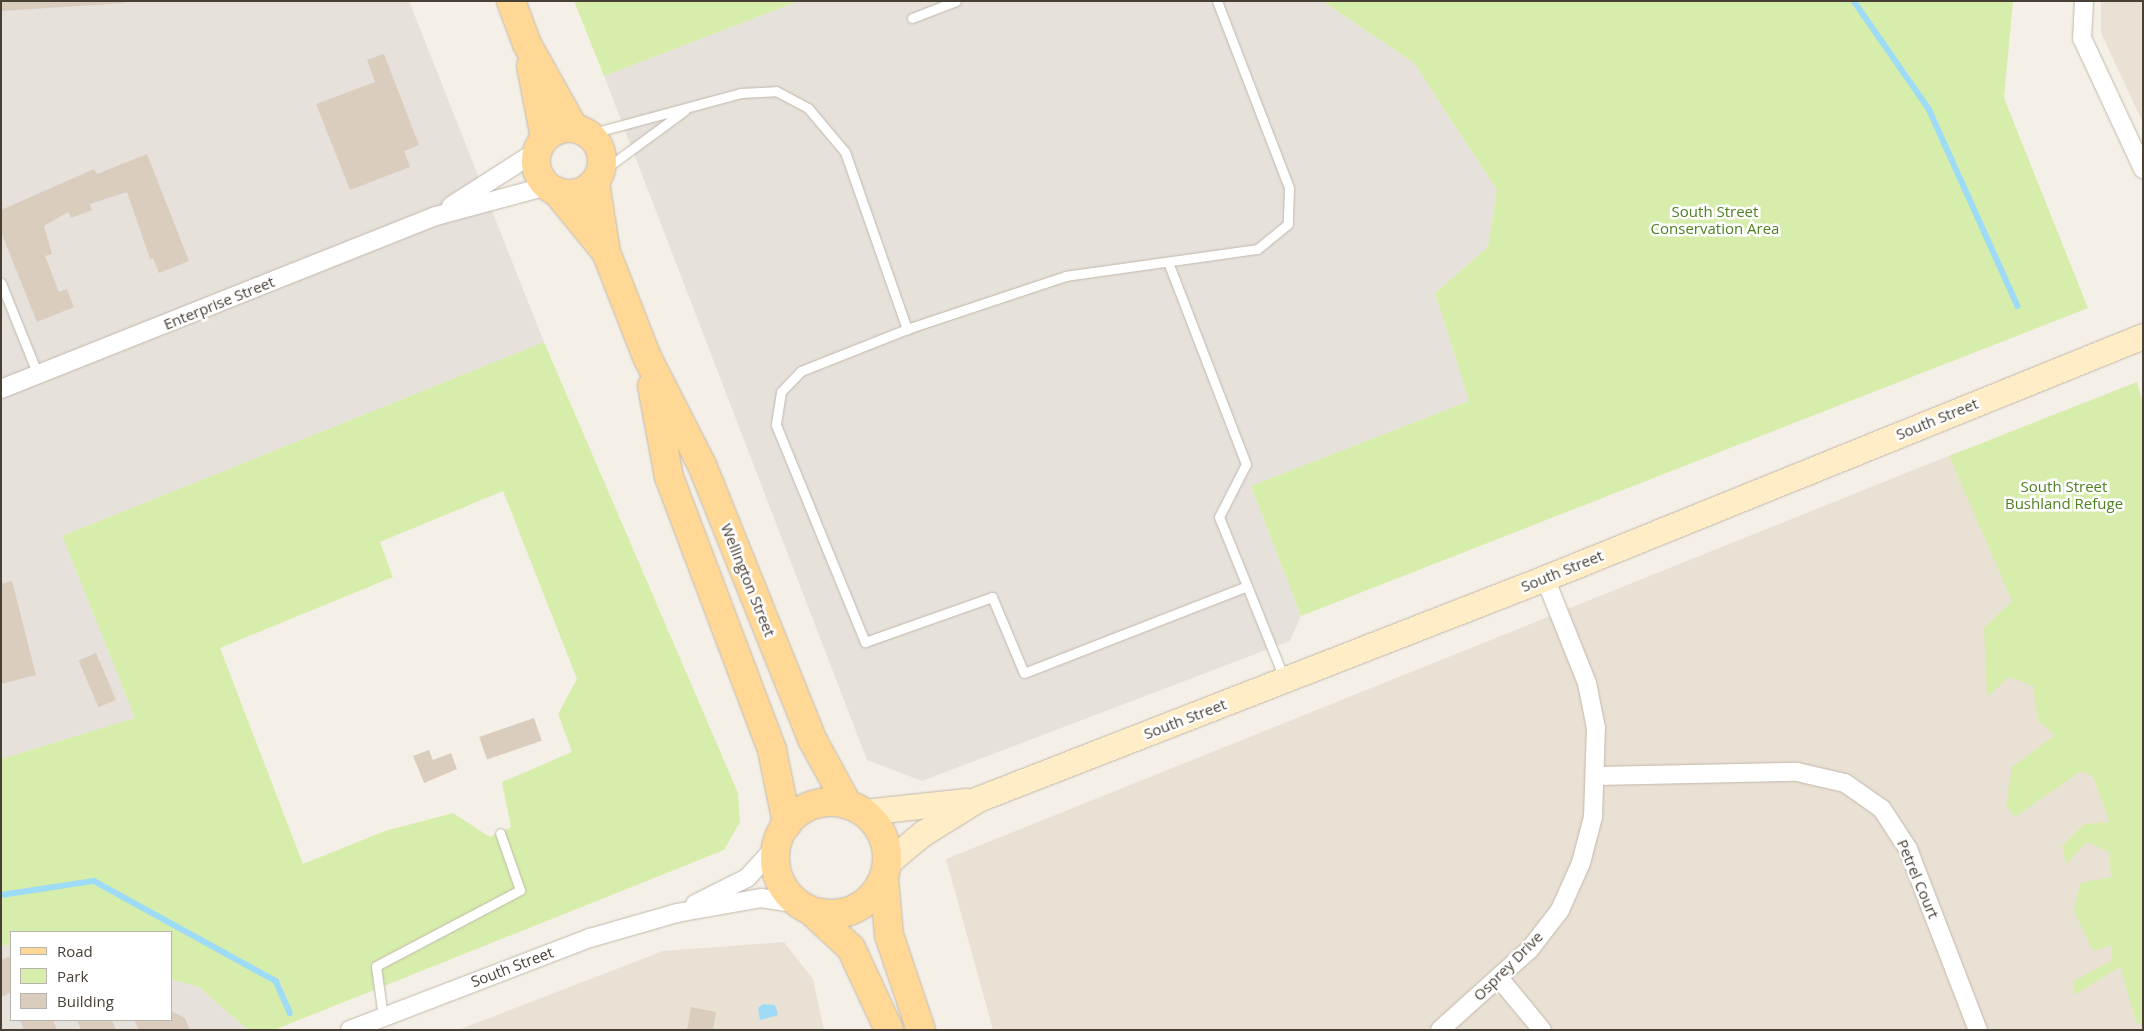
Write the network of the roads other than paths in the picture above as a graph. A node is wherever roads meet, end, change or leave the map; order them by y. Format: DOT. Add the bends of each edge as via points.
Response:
graph roads {
  1 [pos="511,1"];
  2 [pos="956,1"];
  3 [pos="1217,1"];
  4 [pos="2084,1"];
  5 [pos="912,18"];
  6 [pos="527,44"];
  7 [pos="689,106"];
  8 [pos="582,131"];
  9 [pos="541,145"];
  10 [pos="2143,169"];
  11 [pos="598,177"];
  12 [pos="552,189"];
  13 [pos="436,216"];
  14 [pos="606,252"];
  15 [pos="1168,262"];
  16 [pos="1,283"];
  17 [pos="907,329"];
  18 [pos="2143,336"];
  19 [pos="647,357"];
  20 [pos="38,375"];
  21 [pos="1,389"];
  22 [pos="1545,578"];
  23 [pos="1247,586"];
  24 [pos="1285,681"];
  25 [pos="1598,776"];
  26 [pos="978,799"];
  27 [pos="856,808"];
  28 [pos="500,833"];
  29 [pos="782,834"];
  30 [pos="885,871"];
  31 [pos="805,908"];
  32 [pos="677,913"];
  33 [pos="1500,978"];
  34 [pos="383,1017"];
  35 [pos="358,1028"];
  36 [pos="889,1030"];
  37 [pos="921,1030"];
  38 [pos="1440,1030"];
  39 [pos="1542,1030"];
  40 [pos="1978,1030"];
  1 -- 6 [label="main road"];
  2 -- 5 [label="lane"];
  3 -- 15 [label="lane" via="1289,188 1288,224 1258,249"];
  4 -- 10 [label="street" via="2082,38"];
  6 -- 8 [label="main road"];
  6 -- 9 [label="main road"];
  7 -- 8 [label="lane"];
  7 -- 11 [label="lane"];
  7 -- 17 [label="lane" via="741,93 776,91 808,108 845,152"];
  8 -- 9 [label="main road"];
  8 -- 11 [label="main road" via="601,152"];
  9 -- 12 [label="main road" via="537,170"];
  9 -- 13 [label="street, Enterprise Street"];
  11 -- 12 [label="main road" via="577,193"];
  11 -- 14 [label="main road, Wellington Street"];
  12 -- 13 [label="street, Enterprise Street"];
  12 -- 14 [label="main road, Wellington Street"];
  13 -- 20 [label="street, Enterprise Street"];
  14 -- 19 [label="main road, Wellington Street"];
  15 -- 17 [label="lane" via="1066,276"];
  15 -- 23 [label="lane" via="1246,464 1219,517"];
  16 -- 20 [label="lane"];
  17 -- 23 [label="lane" via="801,371 781,392 776,426 865,642 992,597 1024,673"];
  18 -- 22 [label="street, South Street"];
  19 -- 27 [label="main road, Wellington Street" via="702,465 812,739"];
  19 -- 29 [label="main road, Wellington Street" via="669,478 772,750"];
  20 -- 21 [label="street, Enterprise Street"];
  22 -- 24 [label="street, South Street"];
  22 -- 25 [label="street, Osprey Drive" via="1587,682 1596,728"];
  23 -- 24 [label="lane"];
  24 -- 26 [label="street, South Street"];
  25 -- 33 [label="street, Osprey Drive" via="1581,862 1560,910"];
  25 -- 40 [label="street, Petrel Court" via="1797,772 1845,782 1882,809 1908,848"];
  26 -- 27 [label="street, South Street"];
  26 -- 30 [label="street, South Street" via="923,833"];
  27 -- 29 [label="main road" via="815,805"];
  27 -- 30 [label="main road, Wellington Street" via="878,826"];
  28 -- 34 [label="lane" via="520,890 376,966"];
  29 -- 31 [label="main road, Wellington Street" via="777,873"];
  29 -- 32 [label="street, South Street" via="747,878"];
  30 -- 31 [label="main road" via="858,908 842,913"];
  30 -- 37 [label="main road, Wellington Street" via="889,935"];
  31 -- 32 [label="street, South Street" via="760,898"];
  31 -- 36 [label="main road, Wellington Street" via="852,948"];
  32 -- 34 [label="street, South Street" via="590,938"];
  33 -- 38 [label="street, Osprey Drive"];
  33 -- 39 [label="street"];
  34 -- 35 [label="street, South Street"];
}
